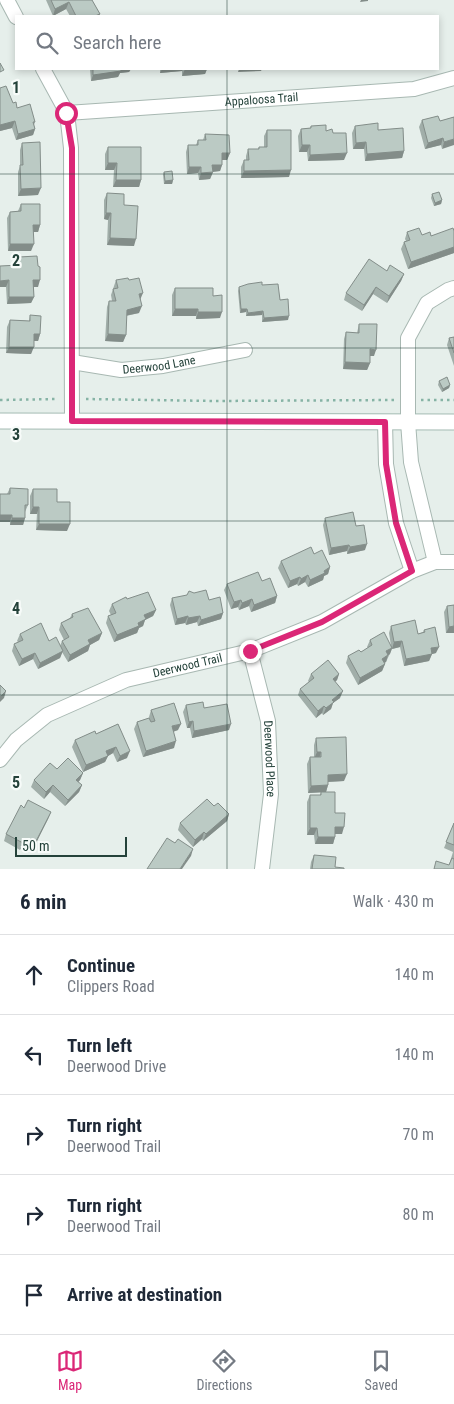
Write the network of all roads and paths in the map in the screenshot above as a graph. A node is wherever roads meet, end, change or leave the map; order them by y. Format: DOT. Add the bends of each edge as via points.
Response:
graph roads {
  1 [pos="7,0"];
  2 [pos="15,15"];
  3 [pos="44,70"];
  4 [pos="454,78"];
  5 [pos="66,113"];
  6 [pos="454,288"];
  7 [pos="245,350"];
  8 [pos="72,362"];
  9 [pos="72,399"];
  10 [pos="0,400"];
  11 [pos="408,400"];
  12 [pos="454,400"];
  13 [pos="0,421"];
  14 [pos="72,421"];
  15 [pos="385,422"];
  16 [pos="408,422"];
  17 [pos="454,422"];
  18 [pos="435,562"];
  19 [pos="454,562"];
  20 [pos="412,571"];
  21 [pos="250,651"];
  22 [pos="0,760"];
  23 [pos="262,869"];
  1 -- 2 [label="street"];
  3 -- 5 [label="street"];
  4 -- 5 [label="street, Appaloosa Trail" via="414,89"];
  5 -- 8 [label="street" via="72,148"];
  6 -- 11 [label="street" via="427,303 408,338"];
  7 -- 8 [label="street, Deerwood Lane" via="163,366 121,370"];
  8 -- 9 [label="street"];
  9 -- 10 [label="path"];
  9 -- 11 [label="path"];
  9 -- 14 [label="street"];
  11 -- 12 [label="path"];
  11 -- 16 [label="street"];
  13 -- 14 [label="street"];
  14 -- 15 [label="street"];
  15 -- 16 [label="street"];
  15 -- 20 [label="street" via="386,464 396,523"];
  16 -- 17 [label="street"];
  16 -- 18 [label="street" via="411,462"];
  18 -- 19 [label="street, Deerwood Trail"];
  18 -- 20 [label="street, Deerwood Trail"];
  20 -- 21 [label="street, Deerwood Trail" via="322,622"];
  21 -- 22 [label="street, Deerwood Trail" via="126,680 48,714 16,740"];
  21 -- 23 [label="street, Deerwood Place" via="268,721 271,794"];
}
